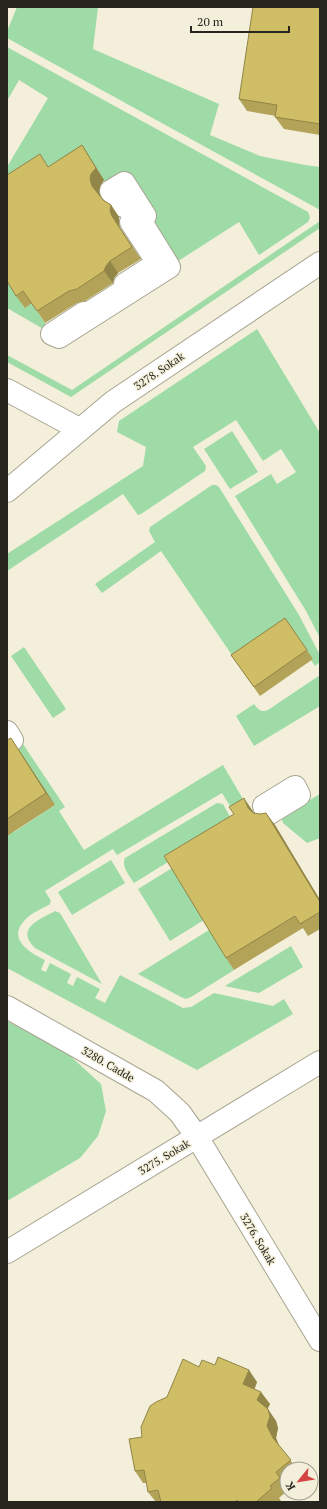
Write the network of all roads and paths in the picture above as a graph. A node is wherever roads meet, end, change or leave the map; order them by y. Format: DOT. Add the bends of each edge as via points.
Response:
graph roads {
  1 [pos="320,263"];
  2 [pos="52,334"];
  3 [pos="7,390"];
  4 [pos="79,429"];
  5 [pos="7,491"];
  6 [pos="7,732"];
  7 [pos="7,744"];
  8 [pos="7,1007"];
  9 [pos="320,1062"];
  10 [pos="196,1137"];
  11 [pos="7,1252"];
  12 [pos="320,1340"];
  1 -- 4 [label="street, 3278. Sokak" via="113,402"];
  2 -- 2 [label="street" via="59,337 169,267 140,220 145,216 124,183 111,191 121,205 125,203 135,219 131,222 158,263 125,284 128,288 86,315 84,312"];
  3 -- 4 [label="street"];
  4 -- 5 [label="street, 3278. Sokak"];
  6 -- 7 [label="street" via="12,740"];
  8 -- 10 [label="street, 3280. Cadde" via="156,1091 180,1113"];
  9 -- 10 [label="street, 3275. Sokak"];
  10 -- 11 [label="street, 3275. Sokak"];
  10 -- 12 [label="street, 3276. Sokak"];
}
